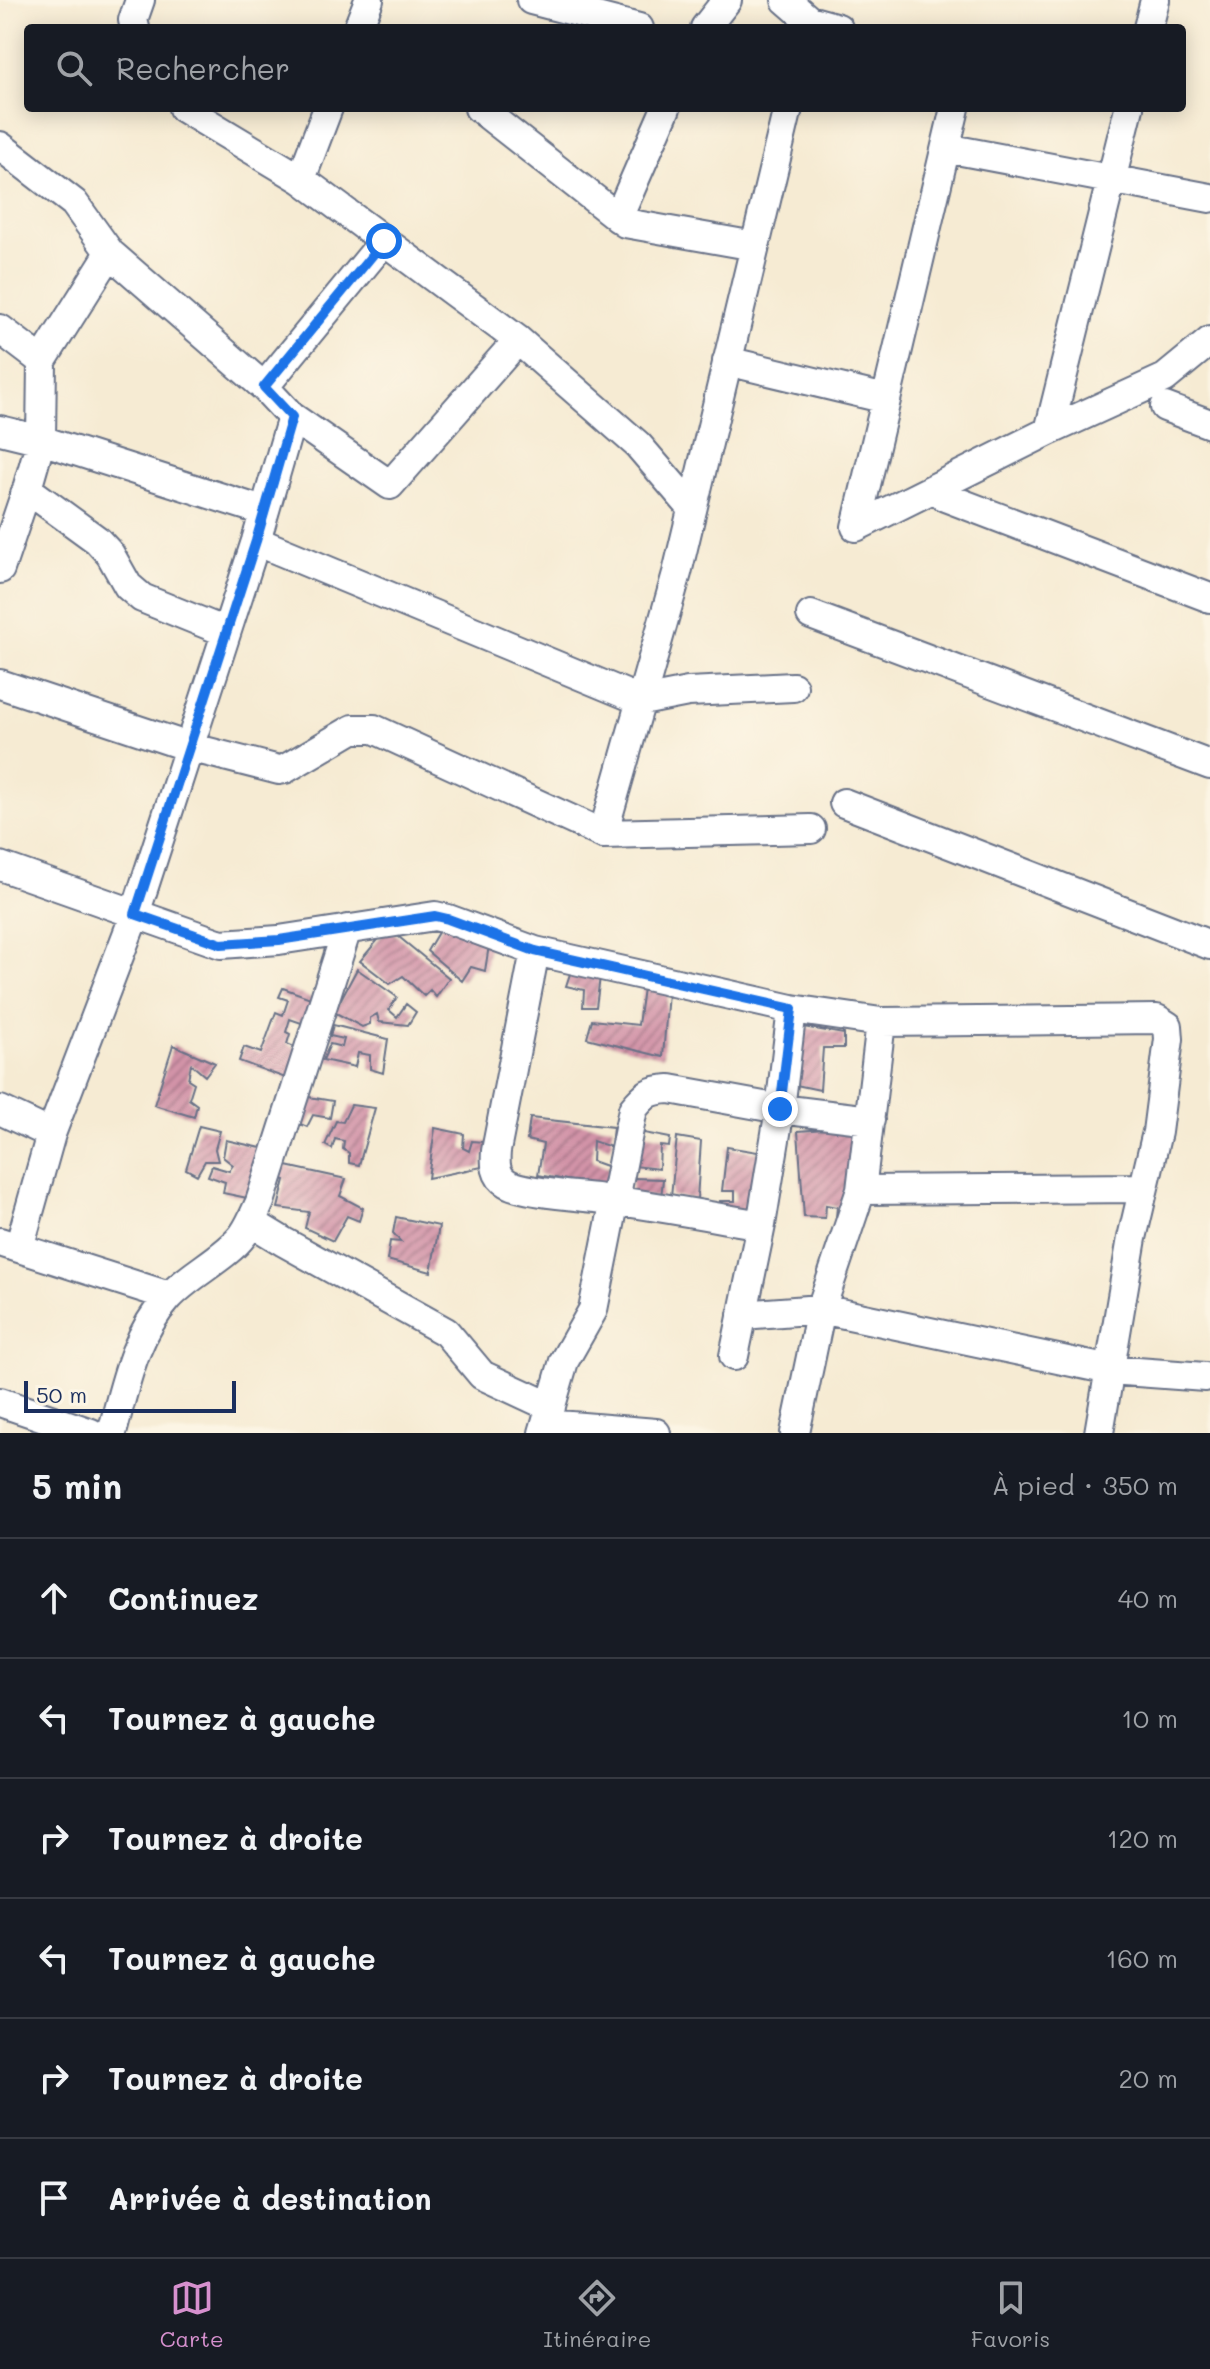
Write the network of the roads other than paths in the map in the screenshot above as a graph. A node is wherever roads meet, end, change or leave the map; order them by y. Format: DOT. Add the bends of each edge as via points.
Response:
graph roads {
  1 [pos="140,0"];
  2 [pos="531,0"];
  3 [pos="727,0"];
  4 [pos="786,0"];
  5 [pos="1155,0"];
  6 [pos="134,24"];
  7 [pos="624,24"];
  8 [pos="708,24"];
  9 [pos="808,24"];
  10 [pos="1149,24"];
  11 [pos="190,112"];
  12 [pos="326,112"];
  13 [pos="484,112"];
  14 [pos="664,112"];
  15 [pos="787,112"];
  16 [pos="954,112"];
  17 [pos="1128,112"];
  18 [pos="0,146"];
  19 [pos="946,148"];
  20 [pos="301,179"];
  21 [pos="1111,179"];
  22 [pos="1210,198"];
  23 [pos="618,218"];
  24 [pos="384,241"];
  25 [pos="755,246"];
  26 [pos="110,253"];
  27 [pos="0,329"];
  28 [pos="518,340"];
  29 [pos="1210,341"];
  30 [pos="42,361"];
  31 [pos="727,361"];
  32 [pos="264,387"];
  33 [pos="886,399"];
  34 [pos="1165,407"];
  35 [pos="292,417"];
  36 [pos="1210,424"];
  37 [pos="0,430"];
  38 [pos="1049,431"];
  39 [pos="41,440"];
  40 [pos="27,489"];
  41 [pos="945,497"];
  42 [pos="692,508"];
  43 [pos="263,511"];
  44 [pos="256,541"];
  45 [pos="0,569"];
  46 [pos="1210,598"];
  47 [pos="811,615"];
  48 [pos="226,632"];
  49 [pos="0,684"];
  50 [pos="793,687"];
  51 [pos="642,701"];
  52 [pos="189,747"];
  53 [pos="1210,765"];
  54 [pos="844,803"];
  55 [pos="811,829"];
  56 [pos="603,834"];
  57 [pos="0,866"];
  58 [pos="135,914"];
  59 [pos="347,929"];
  60 [pos="1210,945"];
  61 [pos="535,951"];
  62 [pos="792,1009"];
  63 [pos="881,1022"];
  64 [pos="780,1109"];
  65 [pos="0,1110"];
  66 [pos="870,1120"];
  67 [pos="51,1134"];
  68 [pos="1143,1188"];
  69 [pos="861,1190"];
  70 [pos="615,1201"];
  71 [pos="251,1222"];
  72 [pos="761,1225"];
  73 [pos="9,1245"];
  74 [pos="169,1296"];
  75 [pos="821,1309"];
  76 [pos="742,1315"];
  77 [pos="734,1356"];
  78 [pos="1110,1370"];
  79 [pos="1205,1377"];
  80 [pos="0,1402"];
  81 [pos="547,1421"];
  82 [pos="91,1433"];
  83 [pos="112,1433"];
  84 [pos="656,1433"];
  85 [pos="795,1433"];
  86 [pos="1099,1433"];
  1 -- 6 [label="street"];
  2 -- 7 [label="street"];
  3 -- 8 [label="street"];
  4 -- 9 [label="street"];
  5 -- 10 [label="street"];
  11 -- 20 [label="street"];
  12 -- 20 [label="street"];
  13 -- 23 [label="street"];
  14 -- 23 [label="street"];
  15 -- 25 [label="street"];
  16 -- 19 [label="street"];
  17 -- 21 [label="street"];
  18 -- 26 [label="street" via="74,203"];
  19 -- 21 [label="street"];
  19 -- 33 [label="street"];
  20 -- 24 [label="street"];
  21 -- 22 [label="street"];
  21 -- 38 [label="street"];
  23 -- 25 [label="street"];
  24 -- 28 [label="street"];
  24 -- 32 [label="street"];
  25 -- 31 [label="street"];
  26 -- 30 [label="street"];
  26 -- 32 [label="street"];
  27 -- 30 [label="street"];
  28 -- 35 [label="street" via="390,485"];
  28 -- 42 [label="street" via="638,445"];
  29 -- 38 [label="street" via="1165,378"];
  30 -- 39 [label="street"];
  31 -- 33 [label="street"];
  31 -- 42 [label="street"];
  32 -- 35 [label="street"];
  33 -- 38 [label="street" via="856,527"];
  34 -- 36 [label="street"];
  35 -- 43 [label="street"];
  37 -- 39 [label="street"];
  39 -- 40 [label="street"];
  39 -- 43 [label="street"];
  40 -- 45 [label="street"];
  40 -- 48 [label="street" via="97,540 142,598"];
  41 -- 46 [label="street"];
  42 -- 51 [label="street"];
  43 -- 44 [label="street"];
  44 -- 48 [label="street"];
  44 -- 51 [label="street"];
  47 -- 53 [label="street"];
  48 -- 52 [label="street"];
  49 -- 52 [label="street"];
  50 -- 51 [label="street" via="688,692"];
  51 -- 56 [label="street"];
  52 -- 56 [label="street" via="279,770 353,729 374,729"];
  52 -- 58 [label="street"];
  54 -- 60 [label="street"];
  55 -- 56 [label="street"];
  57 -- 58 [label="street"];
  58 -- 59 [label="street" via="221,944"];
  58 -- 67 [label="street"];
  59 -- 61 [label="street" via="435,916"];
  59 -- 71 [label="street"];
  61 -- 62 [label="street"];
  61 -- 70 [label="street" via="496,1151 498,1175 526,1189"];
  62 -- 63 [label="street"];
  62 -- 64 [label="street"];
  63 -- 66 [label="street"];
  63 -- 68 [label="street" via="1157,1019 1168,1026 1169,1039 1157,1132"];
  64 -- 66 [label="street"];
  64 -- 70 [label="street" via="652,1090 633,1109"];
  64 -- 72 [label="street"];
  65 -- 67 [label="street"];
  66 -- 69 [label="street"];
  67 -- 73 [label="street"];
  68 -- 69 [label="street"];
  68 -- 78 [label="street"];
  69 -- 75 [label="street"];
  70 -- 72 [label="street"];
  70 -- 81 [label="street" via="593,1310 564,1361"];
  71 -- 74 [label="street" via="242,1238"];
  71 -- 81 [label="street" via="446,1332 482,1375"];
  72 -- 76 [label="street"];
  73 -- 74 [label="street"];
  74 -- 83 [label="street" via="137,1346"];
  75 -- 76 [label="street"];
  75 -- 78 [label="street"];
  75 -- 85 [label="street"];
  76 -- 77 [label="street"];
  78 -- 79 [label="street"];
  78 -- 86 [label="street"];
  80 -- 82 [label="street"];
  81 -- 84 [label="street"];
}
